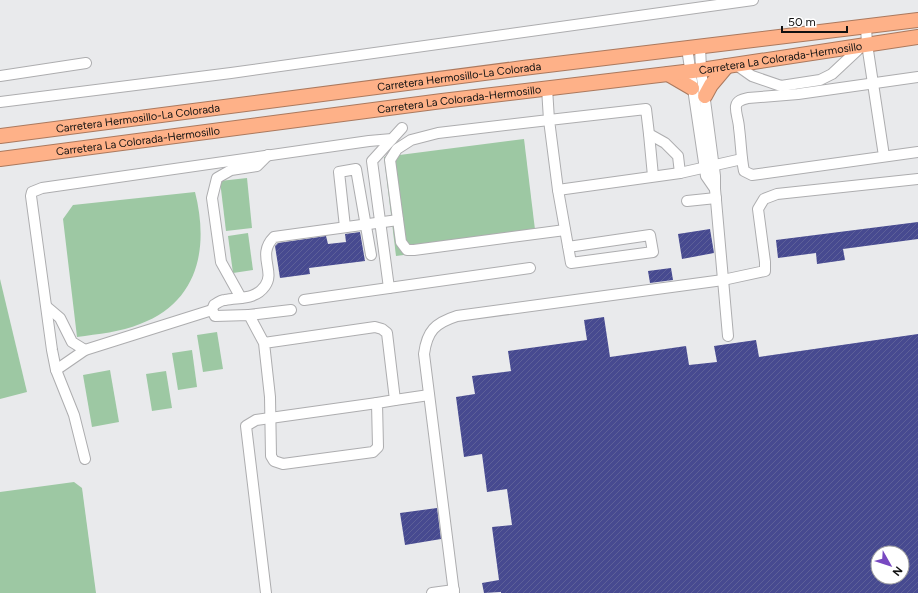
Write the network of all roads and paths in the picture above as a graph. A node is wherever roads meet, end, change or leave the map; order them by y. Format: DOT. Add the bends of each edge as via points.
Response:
graph roads {
  1 [pos="753,0"];
  2 [pos="918,20"];
  3 [pos="866,27"];
  4 [pos="918,37"];
  5 [pos="865,44"];
  6 [pos="694,47"];
  7 [pos="86,63"];
  8 [pos="731,65"];
  9 [pos="695,70"];
  10 [pos="668,74"];
  11 [pos="0,76"];
  12 [pos="918,77"];
  13 [pos="873,83"];
  14 [pos="547,88"];
  15 [pos="692,88"];
  16 [pos="705,96"];
  17 [pos="0,102"];
  18 [pos="549,120"];
  19 [pos="402,128"];
  20 [pos="650,134"];
  21 [pos="0,136"];
  22 [pos="392,139"];
  23 [pos="918,152"];
  24 [pos="268,156"];
  25 [pos="884,156"];
  26 [pos="0,159"];
  27 [pos="742,159"];
  28 [pos="709,166"];
  29 [pos="680,173"];
  30 [pos="654,176"];
  31 [pos="918,179"];
  32 [pos="558,190"];
  33 [pos="715,193"];
  34 [pos="686,201"];
  35 [pos="398,220"];
  36 [pos="380,222"];
  37 [pos="365,224"];
  38 [pos="345,227"];
  39 [pos="565,230"];
  40 [pos="568,247"];
  41 [pos="371,255"];
  42 [pos="530,268"];
  43 [pos="723,280"];
  44 [pos="389,288"];
  45 [pos="241,298"];
  46 [pos="304,300"];
  47 [pos="47,307"];
  48 [pos="212,310"];
  49 [pos="291,310"];
  50 [pos="249,315"];
  51 [pos="728,336"];
  52 [pos="264,343"];
  53 [pos="85,350"];
  54 [pos="56,370"];
  55 [pos="429,395"];
  56 [pos="395,400"];
  57 [pos="377,403"];
  58 [pos="271,418"];
  59 [pos="85,459"];
  60 [pos="454,592"];
  61 [pos="266,593"];
  62 [pos="432,593"];
  1 -- 17 [label="lane" via="231,73"];
  2 -- 3 [label="highway, Carretera Hermosillo-La Colorada"];
  3 -- 5 [label="lane"];
  3 -- 6 [label="highway, Carretera Hermosillo-La Colorada"];
  4 -- 5 [label="highway, Carretera La Colorada-Hermosillo"];
  5 -- 8 [label="highway, Carretera La Colorada-Hermosillo"];
  5 -- 8 [label="lane" via="832,74 820,80 781,86 752,76"];
  5 -- 13 [label="lane"];
  6 -- 9 [label="lane"];
  6 -- 21 [label="highway, Carretera Hermosillo-La Colorada"];
  7 -- 11 [label="lane"];
  8 -- 9 [label="highway, Carretera La Colorada-Hermosillo"];
  8 -- 16 [label="highway" via="711,85"];
  9 -- 10 [label="highway, Carretera La Colorada-Hermosillo"];
  9 -- 15 [label="lane"];
  9 -- 16 [label="lane"];
  10 -- 14 [label="highway, Carretera La Colorada-Hermosillo"];
  10 -- 15 [label="highway"];
  12 -- 13 [label="lane"];
  13 -- 25 [label="lane"];
  13 -- 27 [label="lane" via="741,100 736,106"];
  14 -- 18 [label="lane"];
  14 -- 26 [label="highway, Carretera La Colorada-Hermosillo"];
  15 -- 28 [label="lane"];
  16 -- 28 [label="lane"];
  18 -- 20 [label="lane" via="646,109"];
  18 -- 32 [label="lane"];
  18 -- 35 [label="lane" via="438,133 411,140 397,149 390,160"];
  19 -- 22 [label="lane"];
  20 -- 29 [label="lane" via="678,156"];
  20 -- 30 [label="lane"];
  22 -- 24 [label="lane"];
  22 -- 36 [label="lane" via="372,161"];
  23 -- 25 [label="lane"];
  24 -- 45 [label="lane" via="257,166 231,170 216,178 212,198 221,262"];
  24 -- 47 [label="lane" via="42,188 32,192"];
  25 -- 27 [label="lane" via="752,175 744,171"];
  27 -- 28 [label="lane"];
  28 -- 29 [label="lane"];
  28 -- 33 [label="lane"];
  29 -- 30 [label="lane"];
  30 -- 32 [label="lane"];
  31 -- 43 [label="lane" via="778,194 764,199 758,209 765,271"];
  32 -- 39 [label="lane"];
  33 -- 34 [label="lane"];
  33 -- 43 [label="lane"];
  35 -- 36 [label="lane"];
  35 -- 39 [label="lane" via="401,242 407,250"];
  36 -- 37 [label="lane"];
  36 -- 44 [label="lane"];
  37 -- 38 [label="lane"];
  37 -- 38 [label="lane" via="356,169 339,172"];
  37 -- 41 [label="lane"];
  38 -- 45 [label="lane" via="274,237 266,253 269,278 267,284 253,296"];
  39 -- 40 [label="lane"];
  40 -- 40 [label="lane" via="571,263 653,252 650,235"];
  42 -- 44 [label="lane"];
  43 -- 51 [label="lane"];
  43 -- 55 [label="lane" via="447,319 429,333 425,342"];
  44 -- 46 [label="lane"];
  45 -- 48 [label="lane" via="223,300 214,305"];
  47 -- 53 [label="lane" via="60,318 72,342"];
  47 -- 54 [label="lane"];
  48 -- 50 [label="lane" via="215,316"];
  48 -- 53 [label="lane"];
  49 -- 50 [label="lane"];
  50 -- 52 [label="lane"];
  52 -- 56 [label="lane" via="375,327 382,329 387,333"];
  52 -- 58 [label="lane"];
  53 -- 54 [label="lane"];
  54 -- 59 [label="lane" via="74,415"];
  55 -- 56 [label="lane"];
  55 -- 60 [label="lane"];
  56 -- 57 [label="lane"];
  57 -- 58 [label="lane"];
  57 -- 58 [label="lane" via="378,447 373,452 284,464 274,461 271,456"];
  58 -- 61 [label="lane" via="256,420 246,426"];
  60 -- 62 [label="lane"];
}
